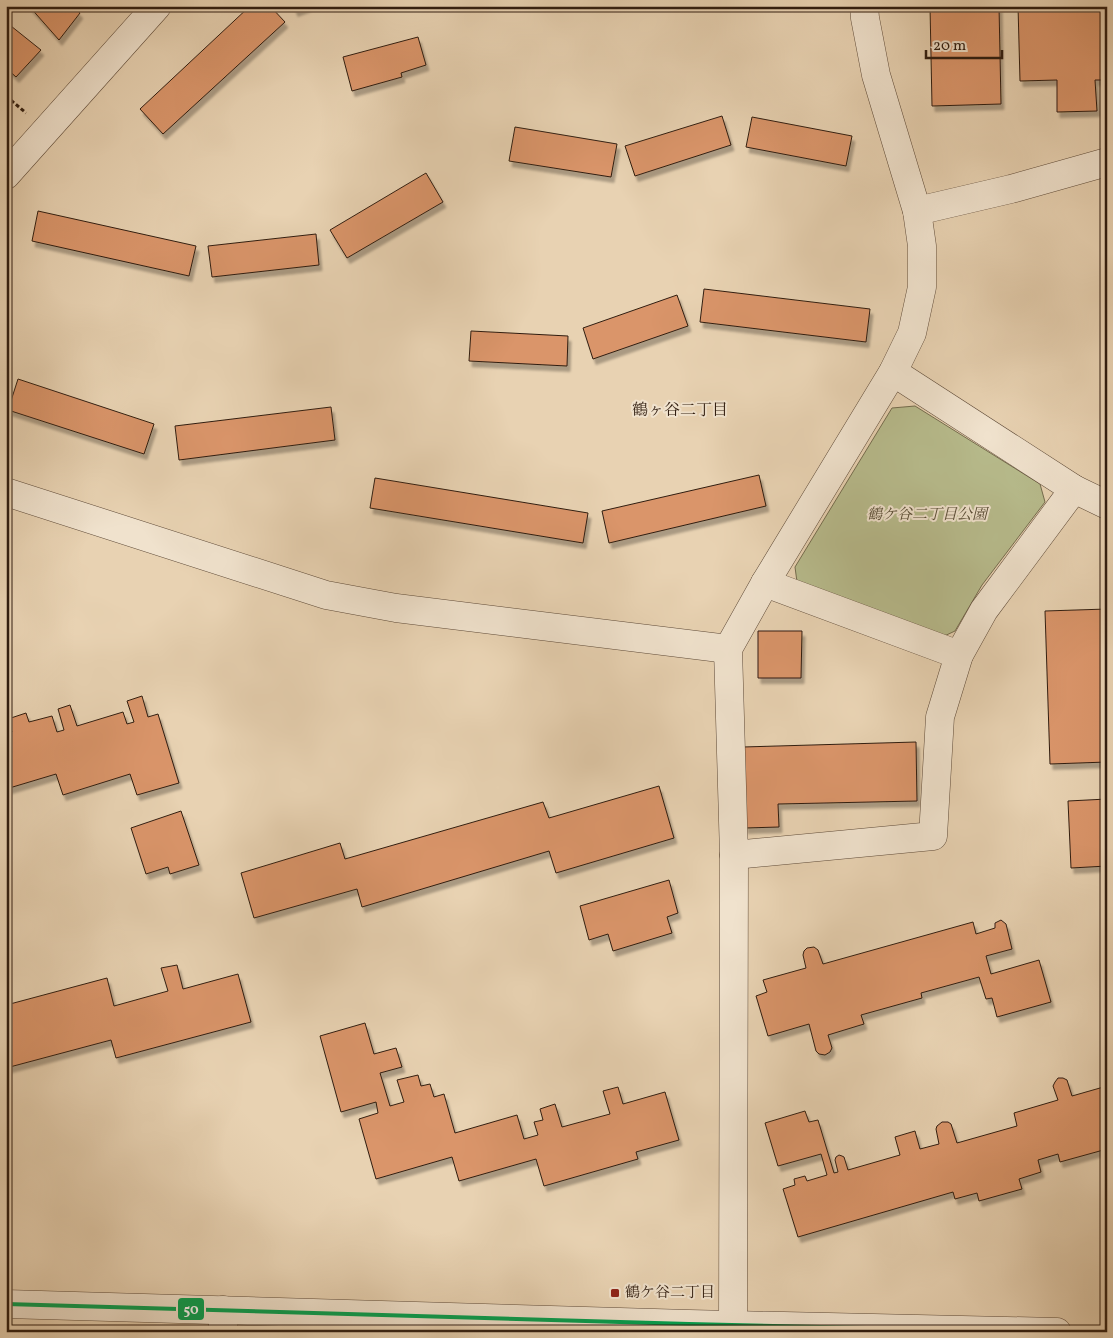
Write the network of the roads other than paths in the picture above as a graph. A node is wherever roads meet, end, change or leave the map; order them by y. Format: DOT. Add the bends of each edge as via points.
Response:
graph roads {
  1 [pos="157,6"];
  2 [pos="864,6"];
  3 [pos="1107,162"];
  4 [pos="6,175"];
  5 [pos="917,211"];
  6 [pos="893,372"];
  7 [pos="1074,489"];
  8 [pos="6,492"];
  9 [pos="1107,505"];
  10 [pos="765,582"];
  11 [pos="728,650"];
  12 [pos="959,655"];
  13 [pos="734,855"];
  14 [pos="6,1304"];
  15 [pos="223,1321"];
  16 [pos="733,1328"];
  17 [pos="1057,1332"];
  1 -- 4 [label="street"];
  2 -- 5 [label="street" via="876,75"];
  3 -- 5 [label="street"];
  5 -- 6 [label="street" via="922,246 922,287 912,333"];
  6 -- 7 [label="street"];
  6 -- 10 [label="street"];
  7 -- 9 [label="street"];
  7 -- 12 [label="street" via="984,610"];
  8 -- 11 [label="street" via="326,595 396,608"];
  10 -- 11 [label="street"];
  10 -- 12 [label="street"];
  11 -- 13 [label="street"];
  12 -- 13 [label="street" via="940,717 933,836"];
  13 -- 16 [label="street"];
  14 -- 15 [label="street"];
  15 -- 16 [label="street"];
  16 -- 17 [label="street"];
}
